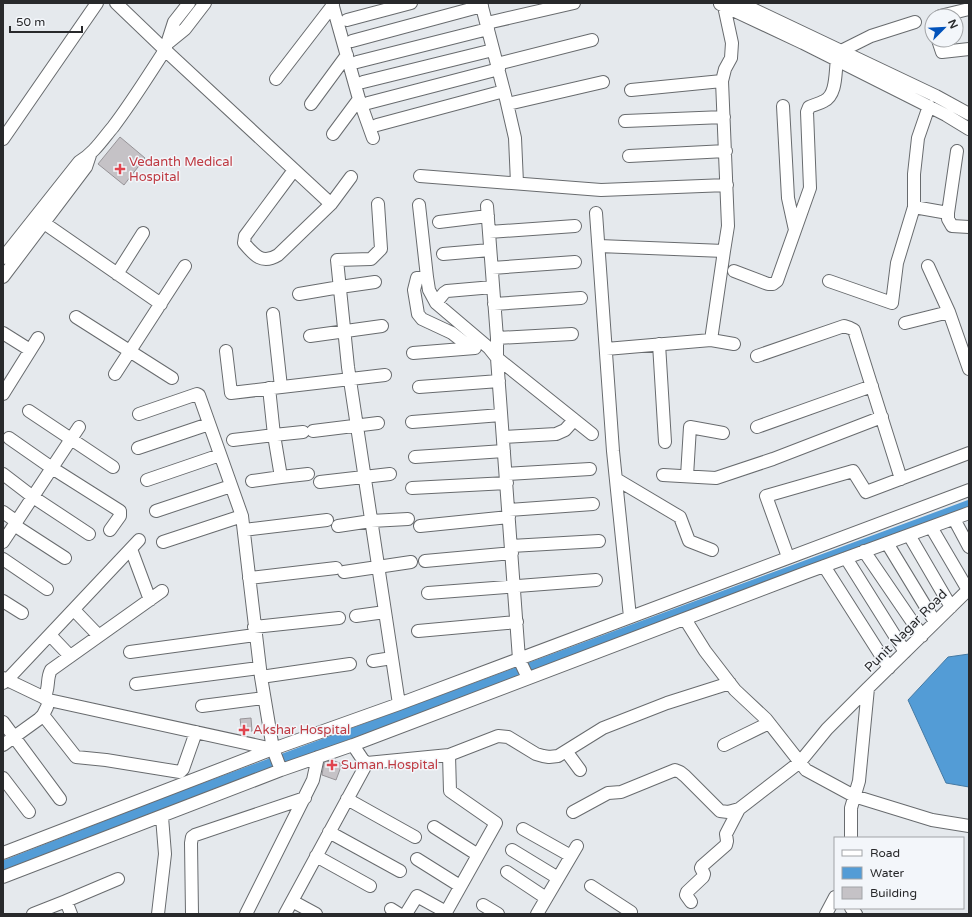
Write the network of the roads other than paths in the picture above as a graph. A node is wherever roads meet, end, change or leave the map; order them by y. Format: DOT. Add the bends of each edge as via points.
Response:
graph roads {
  1 [pos="97,3"];
  2 [pos="116,3"];
  3 [pos="205,3"];
  4 [pos="411,3"];
  5 [pos="574,3"];
  6 [pos="740,3"];
  7 [pos="187,4"];
  8 [pos="333,4"];
  9 [pos="722,4"];
  10 [pos="482,5"];
  11 [pos="347,20"];
  12 [pos="915,22"];
  13 [pos="487,26"];
  14 [pos="592,40"];
  15 [pos="352,42"];
  16 [pos="167,46"];
  17 [pos="941,48"];
  18 [pos="969,49"];
  19 [pos="494,50"];
  20 [pos="839,55"];
  21 [pos="352,58"];
  22 [pos="498,66"];
  23 [pos="276,79"];
  24 [pos="722,81"];
  25 [pos="363,82"];
  26 [pos="603,82"];
  27 [pos="632,90"];
  28 [pos="504,92"];
  29 [pos="364,101"];
  30 [pos="311,104"];
  31 [pos="508,104"];
  32 [pos="783,106"];
  33 [pos="929,106"];
  34 [pos="969,114"];
  35 [pos="724,117"];
  36 [pos="625,122"];
  37 [pos="377,125"];
  38 [pos="969,129"];
  39 [pos="332,134"];
  40 [pos="373,138"];
  41 [pos="3,139"];
  42 [pos="726,151"];
  43 [pos="957,151"];
  44 [pos="90,155"];
  45 [pos="629,156"];
  46 [pos="294,170"];
  47 [pos="420,176"];
  48 [pos="351,177"];
  49 [pos="517,183"];
  50 [pos="727,185"];
  51 [pos="331,204"];
  52 [pos="378,204"];
  53 [pos="419,205"];
  54 [pos="914,207"];
  55 [pos="596,213"];
  56 [pos="948,213"];
  57 [pos="439,222"];
  58 [pos="44,223"];
  59 [pos="575,226"];
  60 [pos="969,227"];
  61 [pos="795,230"];
  62 [pos="489,232"];
  63 [pos="143,233"];
  64 [pos="599,246"];
  65 [pos="490,250"];
  66 [pos="724,251"];
  67 [pos="442,254"];
  68 [pos="3,258"];
  69 [pos="574,262"];
  70 [pos="185,266"];
  71 [pos="928,266"];
  72 [pos="492,268"];
  73 [pos="734,271"];
  74 [pos="117,274"];
  75 [pos="3,277"];
  76 [pos="427,278"];
  77 [pos="829,281"];
  78 [pos="375,282"];
  79 [pos="340,286"];
  80 [pos="493,287"];
  81 [pos="299,294"];
  82 [pos="581,298"];
  83 [pos="436,303"];
  84 [pos="161,304"];
  85 [pos="494,304"];
  86 [pos="949,312"];
  87 [pos="273,314"];
  88 [pos="76,317"];
  89 [pos="905,323"];
  90 [pos="382,326"];
  91 [pos="345,331"];
  92 [pos="3,333"];
  93 [pos="572,334"];
  94 [pos="310,336"];
  95 [pos="38,338"];
  96 [pos="497,338"];
  97 [pos="711,340"];
  98 [pos="659,344"];
  99 [pos="734,344"];
  100 [pos="471,348"];
  101 [pos="489,348"];
  102 [pos="606,349"];
  103 [pos="30,350"];
  104 [pos="130,351"];
  105 [pos="226,351"];
  106 [pos="413,353"];
  107 [pos="757,356"];
  108 [pos="497,358"];
  109 [pos="969,366"];
  110 [pos="115,374"];
  111 [pos="386,375"];
  112 [pos="172,378"];
  113 [pos="350,379"];
  114 [pos="6,380"];
  115 [pos="499,381"];
  116 [pos="872,386"];
  117 [pos="418,387"];
  118 [pos="275,388"];
  119 [pos="3,394"];
  120 [pos="29,412"];
  121 [pos="139,414"];
  122 [pos="501,415"];
  123 [pos="882,418"];
  124 [pos="574,420"];
  125 [pos="412,422"];
  126 [pos="378,423"];
  127 [pos="209,424"];
  128 [pos="357,426"];
  129 [pos="79,427"];
  130 [pos="757,427"];
  131 [pos="723,433"];
  132 [pos="592,434"];
  133 [pos="274,436"];
  134 [pos="503,437"];
  135 [pos="9,438"];
  136 [pos="71,439"];
  137 [pos="233,440"];
  138 [pos="665,442"];
  139 [pos="138,448"];
  140 [pos="504,451"];
  141 [pos="969,453"];
  142 [pos="220,455"];
  143 [pos="415,457"];
  144 [pos="113,467"];
  145 [pos="52,468"];
  146 [pos="590,469"];
  147 [pos="3,474"];
  148 [pos="308,474"];
  149 [pos="390,474"];
  150 [pos="663,474"];
  151 [pos="687,476"];
  152 [pos="281,477"];
  153 [pos="365,477"];
  154 [pos="507,479"];
  155 [pos="616,479"];
  156 [pos="901,479"];
  157 [pos="147,480"];
  158 [pos="252,481"];
  159 [pos="320,482"];
  160 [pos="231,486"];
  161 [pos="412,488"];
  162 [pos="969,490"];
  163 [pos="33,497"];
  164 [pos="593,504"];
  165 [pos="156,511"];
  166 [pos="3,512"];
  167 [pos="509,513"];
  168 [pos="969,513"];
  169 [pos="242,516"];
  170 [pos="408,519"];
  171 [pos="954,519"];
  172 [pos="327,520"];
  173 [pos="371,521"];
  174 [pos="16,523"];
  175 [pos="338,526"];
  176 [pos="420,526"];
  177 [pos="931,527"];
  178 [pos="110,530"];
  179 [pos="244,530"];
  180 [pos="89,534"];
  181 [pos="909,535"];
  182 [pos="599,541"];
  183 [pos="3,542"];
  184 [pos="163,542"];
  185 [pos="887,543"];
  186 [pos="969,547"];
  187 [pos="512,550"];
  188 [pos="712,550"];
  189 [pos="864,551"];
  190 [pos="65,558"];
  191 [pos="788,558"];
  192 [pos="846,558"];
  193 [pos="3,559"];
  194 [pos="424,561"];
  195 [pos="411,562"];
  196 [pos="824,566"];
  197 [pos="378,567"];
  198 [pos="249,578"];
  199 [pos="596,580"];
  200 [pos="514,586"];
  201 [pos="47,589"];
  202 [pos="968,590"];
  203 [pos="162,592"];
  204 [pos="428,593"];
  205 [pos="150,600"];
  206 [pos="3,601"];
  207 [pos="952,606"];
  208 [pos="74,610"];
  209 [pos="385,612"];
  210 [pos="22,613"];
  211 [pos="356,616"];
  212 [pos="630,617"];
  213 [pos="339,618"];
  214 [pos="685,619"];
  215 [pos="517,622"];
  216 [pos="935,622"];
  217 [pos="255,631"];
  218 [pos="418,631"];
  219 [pos="50,635"];
  220 [pos="99,636"];
  221 [pos="922,636"];
  222 [pos="130,652"];
  223 [pos="905,652"];
  224 [pos="70,656"];
  225 [pos="392,658"];
  226 [pos="519,659"];
  227 [pos="373,661"];
  228 [pos="350,664"];
  229 [pos="889,668"];
  230 [pos="260,672"];
  231 [pos="528,678"];
  232 [pos="4,681"];
  233 [pos="730,683"];
  234 [pos="136,684"];
  235 [pos="868,688"];
  236 [pos="264,698"];
  237 [pos="46,699"];
  238 [pos="399,704"];
  239 [pos="202,706"];
  240 [pos="43,714"];
  241 [pos="3,722"];
  242 [pos="769,723"];
  243 [pos="196,732"];
  244 [pos="14,737"];
  245 [pos="3,745"];
  246 [pos="353,745"];
  247 [pos="724,746"];
  248 [pos="272,749"];
  249 [pos="566,751"];
  250 [pos="449,755"];
  251 [pos="318,757"];
  252 [pos="800,762"];
  253 [pos="368,763"];
  254 [pos="281,770"];
  255 [pos="580,770"];
  256 [pos="3,778"];
  257 [pos="854,796"];
  258 [pos="305,798"];
  259 [pos="60,799"];
  260 [pos="347,799"];
  261 [pos="739,809"];
  262 [pos="29,812"];
  263 [pos="573,812"];
  264 [pos="162,817"];
  265 [pos="969,826"];
  266 [pos="434,827"];
  267 [pos="523,828"];
  268 [pos="329,832"];
  269 [pos="851,837"];
  270 [pos="415,838"];
  271 [pos="512,850"];
  272 [pos="3,853"];
  273 [pos="478,855"];
  274 [pos="316,856"];
  275 [pos="417,859"];
  276 [pos="400,870"];
  277 [pos="507,872"];
  278 [pos="3,877"];
  279 [pos="558,878"];
  280 [pos="118,879"];
  281 [pos="370,886"];
  282 [pos="460,886"];
  283 [pos="591,886"];
  284 [pos="546,898"];
  285 [pos="834,899"];
  286 [pos="66,901"];
  287 [pos="292,901"];
  288 [pos="691,902"];
  289 [pos="484,905"];
  290 [pos="445,913"];
  291 [pos="33,914"];
  292 [pos="71,914"];
  293 [pos="158,914"];
  294 [pos="192,914"];
  295 [pos="246,914"];
  296 [pos="285,914"];
  297 [pos="316,914"];
  298 [pos="406,914"];
  299 [pos="498,914"];
  300 [pos="537,914"];
  301 [pos="630,914"];
  302 [pos="826,914"];
  1 -- 41 [label="street"];
  2 -- 16 [label="street"];
  3 -- 16 [label="street" via="185,29"];
  4 -- 11 [label="street"];
  5 -- 13 [label="street"];
  6 -- 20 [label="street"];
  7 -- 16 [label="street" via="174,22"];
  8 -- 21 [label="street"];
  8 -- 23 [label="street"];
  9 -- 20 [label="street"];
  9 -- 24 [label="street" via="732,43 731,58"];
  10 -- 13 [label="street"];
  10 -- 15 [label="street"];
  12 -- 20 [label="street" via="871,36"];
  13 -- 19 [label="street"];
  13 -- 21 [label="street"];
  14 -- 22 [label="street"];
  16 -- 44 [label="street" via="127,108"];
  16 -- 46 [label="street"];
  17 -- 18 [label="street" via="942,52"];
  19 -- 22 [label="street"];
  19 -- 25 [label="street"];
  20 -- 33 [label="street"];
  20 -- 34 [label="street" via="936,96"];
  20 -- 61 [label="street" via="832,92 824,101 808,107 810,188"];
  21 -- 29 [label="street"];
  21 -- 30 [label="street"];
  22 -- 28 [label="street"];
  22 -- 29 [label="street"];
  24 -- 27 [label="street"];
  24 -- 35 [label="street"];
  26 -- 31 [label="street"];
  28 -- 31 [label="street"];
  28 -- 37 [label="street"];
  29 -- 39 [label="street"];
  29 -- 40 [label="street"];
  31 -- 49 [label="street" via="515,138"];
  32 -- 61 [label="street" via="788,198"];
  33 -- 38 [label="street"];
  33 -- 54 [label="street" via="918,138"];
  35 -- 36 [label="street"];
  35 -- 42 [label="street"];
  42 -- 45 [label="street"];
  42 -- 50 [label="street"];
  43 -- 56 [label="street"];
  44 -- 58 [label="street" via="86,168"];
  44 -- 68 [label="street" via="79,162"];
  46 -- 51 [label="street"];
  46 -- 51 [label="street" via="245,236 244,243 253,254 271,260"];
  47 -- 49 [label="street"];
  48 -- 51 [label="street"];
  49 -- 50 [label="street" via="601,190"];
  50 -- 66 [label="street" via="728,226"];
  52 -- 79 [label="street" via="381,249 371,258 337,260"];
  53 -- 76 [label="street"];
  54 -- 56 [label="street"];
  54 -- 77 [label="street" via="898,263 892,303"];
  55 -- 64 [label="street"];
  56 -- 60 [label="street" via="952,226"];
  57 -- 62 [label="street" via="487,211"];
  58 -- 74 [label="street"];
  58 -- 75 [label="street"];
  59 -- 62 [label="street"];
  61 -- 73 [label="street" via="777,281 773,284"];
  62 -- 65 [label="street"];
  63 -- 74 [label="street"];
  64 -- 66 [label="street"];
  64 -- 102 [label="street"];
  65 -- 67 [label="street"];
  65 -- 72 [label="street"];
  66 -- 97 [label="street"];
  69 -- 72 [label="street"];
  70 -- 84 [label="street"];
  71 -- 86 [label="street"];
  72 -- 80 [label="street"];
  74 -- 84 [label="street"];
  76 -- 83 [label="street" via="429,290"];
  76 -- 100 [label="street" via="415,280 418,314 422,319 452,333"];
  78 -- 79 [label="street"];
  79 -- 81 [label="street"];
  79 -- 91 [label="street"];
  80 -- 83 [label="street" via="447,291"];
  80 -- 85 [label="street"];
  82 -- 85 [label="street"];
  83 -- 101 [label="street"];
  84 -- 104 [label="street"];
  85 -- 96 [label="street"];
  86 -- 89 [label="street"];
  86 -- 109 [label="street"];
  87 -- 118 [label="street"];
  88 -- 104 [label="street"];
  90 -- 91 [label="street"];
  91 -- 94 [label="street"];
  91 -- 113 [label="street"];
  92 -- 103 [label="street"];
  93 -- 96 [label="street"];
  95 -- 103 [label="street"];
  96 -- 108 [label="street"];
  97 -- 98 [label="street"];
  97 -- 99 [label="street"];
  98 -- 102 [label="street"];
  98 -- 138 [label="street"];
  100 -- 101 [label="street"];
  100 -- 106 [label="street"];
  101 -- 108 [label="street"];
  102 -- 155 [label="street"];
  103 -- 114 [label="street"];
  104 -- 110 [label="street"];
  104 -- 112 [label="street"];
  105 -- 118 [label="street" via="231,393"];
  107 -- 116 [label="street" via="844,326 854,330"];
  108 -- 115 [label="street"];
  108 -- 124 [label="street"];
  111 -- 113 [label="street"];
  113 -- 118 [label="street"];
  113 -- 128 [label="street"];
  114 -- 119 [label="street"];
  115 -- 117 [label="street"];
  115 -- 122 [label="street"];
  116 -- 123 [label="street"];
  116 -- 130 [label="street"];
  118 -- 133 [label="street"];
  120 -- 136 [label="street"];
  121 -- 127 [label="street" via="196,394 199,395"];
  122 -- 125 [label="street"];
  122 -- 134 [label="street"];
  123 -- 151 [label="street" via="716,478"];
  123 -- 156 [label="street"];
  124 -- 132 [label="street"];
  124 -- 134 [label="street" via="565,430 556,434"];
  126 -- 128 [label="street"];
  127 -- 139 [label="street"];
  127 -- 142 [label="street"];
  128 -- 133 [label="street"];
  128 -- 153 [label="street"];
  129 -- 136 [label="street"];
  131 -- 151 [label="street" via="690,427"];
  133 -- 137 [label="street"];
  133 -- 152 [label="street"];
  134 -- 140 [label="street"];
  135 -- 145 [label="street"];
  136 -- 144 [label="street"];
  136 -- 145 [label="street"];
  140 -- 143 [label="street"];
  140 -- 154 [label="street"];
  141 -- 156 [label="street"];
  142 -- 157 [label="street"];
  142 -- 160 [label="street"];
  145 -- 163 [label="street"];
  145 -- 178 [label="street" via="120,512"];
  146 -- 154 [label="street"];
  147 -- 163 [label="street"];
  148 -- 152 [label="street"];
  149 -- 153 [label="street"];
  150 -- 151 [label="street"];
  152 -- 158 [label="street"];
  153 -- 159 [label="street"];
  153 -- 173 [label="street"];
  154 -- 161 [label="street"];
  154 -- 167 [label="street"];
  155 -- 188 [label="street" via="680,517 689,541"];
  155 -- 212 [label="street"];
  156 -- 191 [label="street" via="866,492 853,471 766,496"];
  160 -- 165 [label="street"];
  160 -- 169 [label="street"];
  162 -- 191 [label="street"];
  163 -- 174 [label="street"];
  163 -- 180 [label="street"];
  164 -- 167 [label="street"];
  166 -- 174 [label="street"];
  167 -- 176 [label="street"];
  167 -- 187 [label="street"];
  168 -- 171 [label="street"];
  169 -- 179 [label="street"];
  169 -- 184 [label="street"];
  170 -- 173 [label="street"];
  171 -- 177 [label="street"];
  171 -- 186 [label="street"];
  172 -- 179 [label="street"];
  173 -- 175 [label="street"];
  173 -- 197 [label="street"];
  174 -- 183 [label="street"];
  174 -- 190 [label="street"];
  177 -- 181 [label="street"];
  177 -- 202 [label="street"];
  179 -- 198 [label="street"];
  181 -- 185 [label="street"];
  181 -- 207 [label="street"];
  182 -- 187 [label="street"];
  185 -- 189 [label="street"];
  185 -- 216 [label="street"];
  187 -- 194 [label="street"];
  187 -- 200 [label="street"];
  189 -- 192 [label="street"];
  189 -- 221 [label="street"];
  191 -- 212 [label="street"];
  192 -- 196 [label="street"];
  192 -- 223 [label="street"];
  193 -- 201 [label="street"];
  195 -- 197 [label="street"];
  196 -- 214 [label="street"];
  196 -- 229 [label="street"];
  197 -- 198 [label="street"];
  197 -- 209 [label="street"];
  198 -- 217 [label="street"];
  199 -- 200 [label="street"];
  200 -- 204 [label="street"];
  200 -- 215 [label="street"];
  202 -- 207 [label="street, Punit Nagar Road"];
  203 -- 205 [label="street"];
  205 -- 208 [label="street" via="135,545"];
  205 -- 220 [label="street"];
  206 -- 210 [label="street"];
  207 -- 216 [label="street, Punit Nagar Road"];
  208 -- 219 [label="street"];
  208 -- 220 [label="street"];
  209 -- 211 [label="street"];
  209 -- 225 [label="street"];
  212 -- 226 [label="street"];
  213 -- 217 [label="street"];
  214 -- 231 [label="street"];
  214 -- 233 [label="street" via="705,651"];
  215 -- 218 [label="street"];
  215 -- 226 [label="street"];
  216 -- 221 [label="street, Punit Nagar Road"];
  217 -- 222 [label="street"];
  217 -- 230 [label="street"];
  219 -- 224 [label="street"];
  219 -- 232 [label="street"];
  220 -- 224 [label="street"];
  221 -- 223 [label="street, Punit Nagar Road"];
  223 -- 229 [label="street, Punit Nagar Road"];
  224 -- 237 [label="street" via="51,670"];
  225 -- 227 [label="street"];
  225 -- 238 [label="street"];
  226 -- 231 [label="street"];
  226 -- 238 [label="street"];
  228 -- 230 [label="street"];
  229 -- 235 [label="street, Punit Nagar Road"];
  230 -- 234 [label="street"];
  230 -- 236 [label="street"];
  231 -- 246 [label="street"];
  232 -- 237 [label="street"];
  233 -- 242 [label="street"];
  233 -- 249 [label="street" via="667,703 603,728"];
  235 -- 252 [label="street" via="827,729"];
  235 -- 257 [label="street, Punit Nagar Road" via="859,781"];
  236 -- 239 [label="street"];
  236 -- 248 [label="street"];
  237 -- 240 [label="street"];
  237 -- 243 [label="street"];
  238 -- 248 [label="street"];
  240 -- 243 [label="street" via="76,757 180,772"];
  240 -- 244 [label="street"];
  241 -- 244 [label="street"];
  242 -- 247 [label="street"];
  242 -- 252 [label="street"];
  243 -- 248 [label="street"];
  244 -- 245 [label="street"];
  244 -- 259 [label="street"];
  246 -- 251 [label="street"];
  246 -- 253 [label="street"];
  248 -- 254 [label="street"];
  248 -- 272 [label="street"];
  249 -- 250 [label="street" via="558,756 543,756 508,737 498,736"];
  249 -- 255 [label="street"];
  250 -- 253 [label="street"];
  250 -- 273 [label="street" via="450,791 496,823"];
  251 -- 254 [label="street"];
  251 -- 258 [label="street" via="314,780"];
  252 -- 257 [label="street" via="806,770"];
  252 -- 261 [label="street"];
  253 -- 260 [label="street"];
  254 -- 264 [label="street"];
  256 -- 262 [label="street"];
  257 -- 265 [label="street" via="932,820"];
  257 -- 269 [label="street, Punit Nagar Road" via="851,808"];
  258 -- 294 [label="street" via="192,837"];
  258 -- 295 [label="street"];
  260 -- 268 [label="street"];
  260 -- 270 [label="street"];
  261 -- 263 [label="street" via="720,811 685,776 674,770 622,792 608,793"];
  261 -- 288 [label="street" via="726,834 726,845 702,866 703,877 687,892 686,895"];
  264 -- 278 [label="street"];
  264 -- 293 [label="street" via="165,854"];
  266 -- 273 [label="street"];
  267 -- 279 [label="street" via="574,851"];
  268 -- 274 [label="street"];
  268 -- 276 [label="street"];
  271 -- 279 [label="street"];
  273 -- 282 [label="street"];
  274 -- 281 [label="street"];
  274 -- 287 [label="street"];
  275 -- 282 [label="street"];
  277 -- 284 [label="street"];
  279 -- 284 [label="street"];
  280 -- 286 [label="street"];
  282 -- 290 [label="street"];
  283 -- 301 [label="street" via="631,912"];
  284 -- 300 [label="street"];
  285 -- 302 [label="street"];
  286 -- 291 [label="street"];
  286 -- 292 [label="street"];
  287 -- 296 [label="street"];
  287 -- 297 [label="street"];
  289 -- 299 [label="street"];
  290 -- 298 [label="street" via="417,896"];
}
